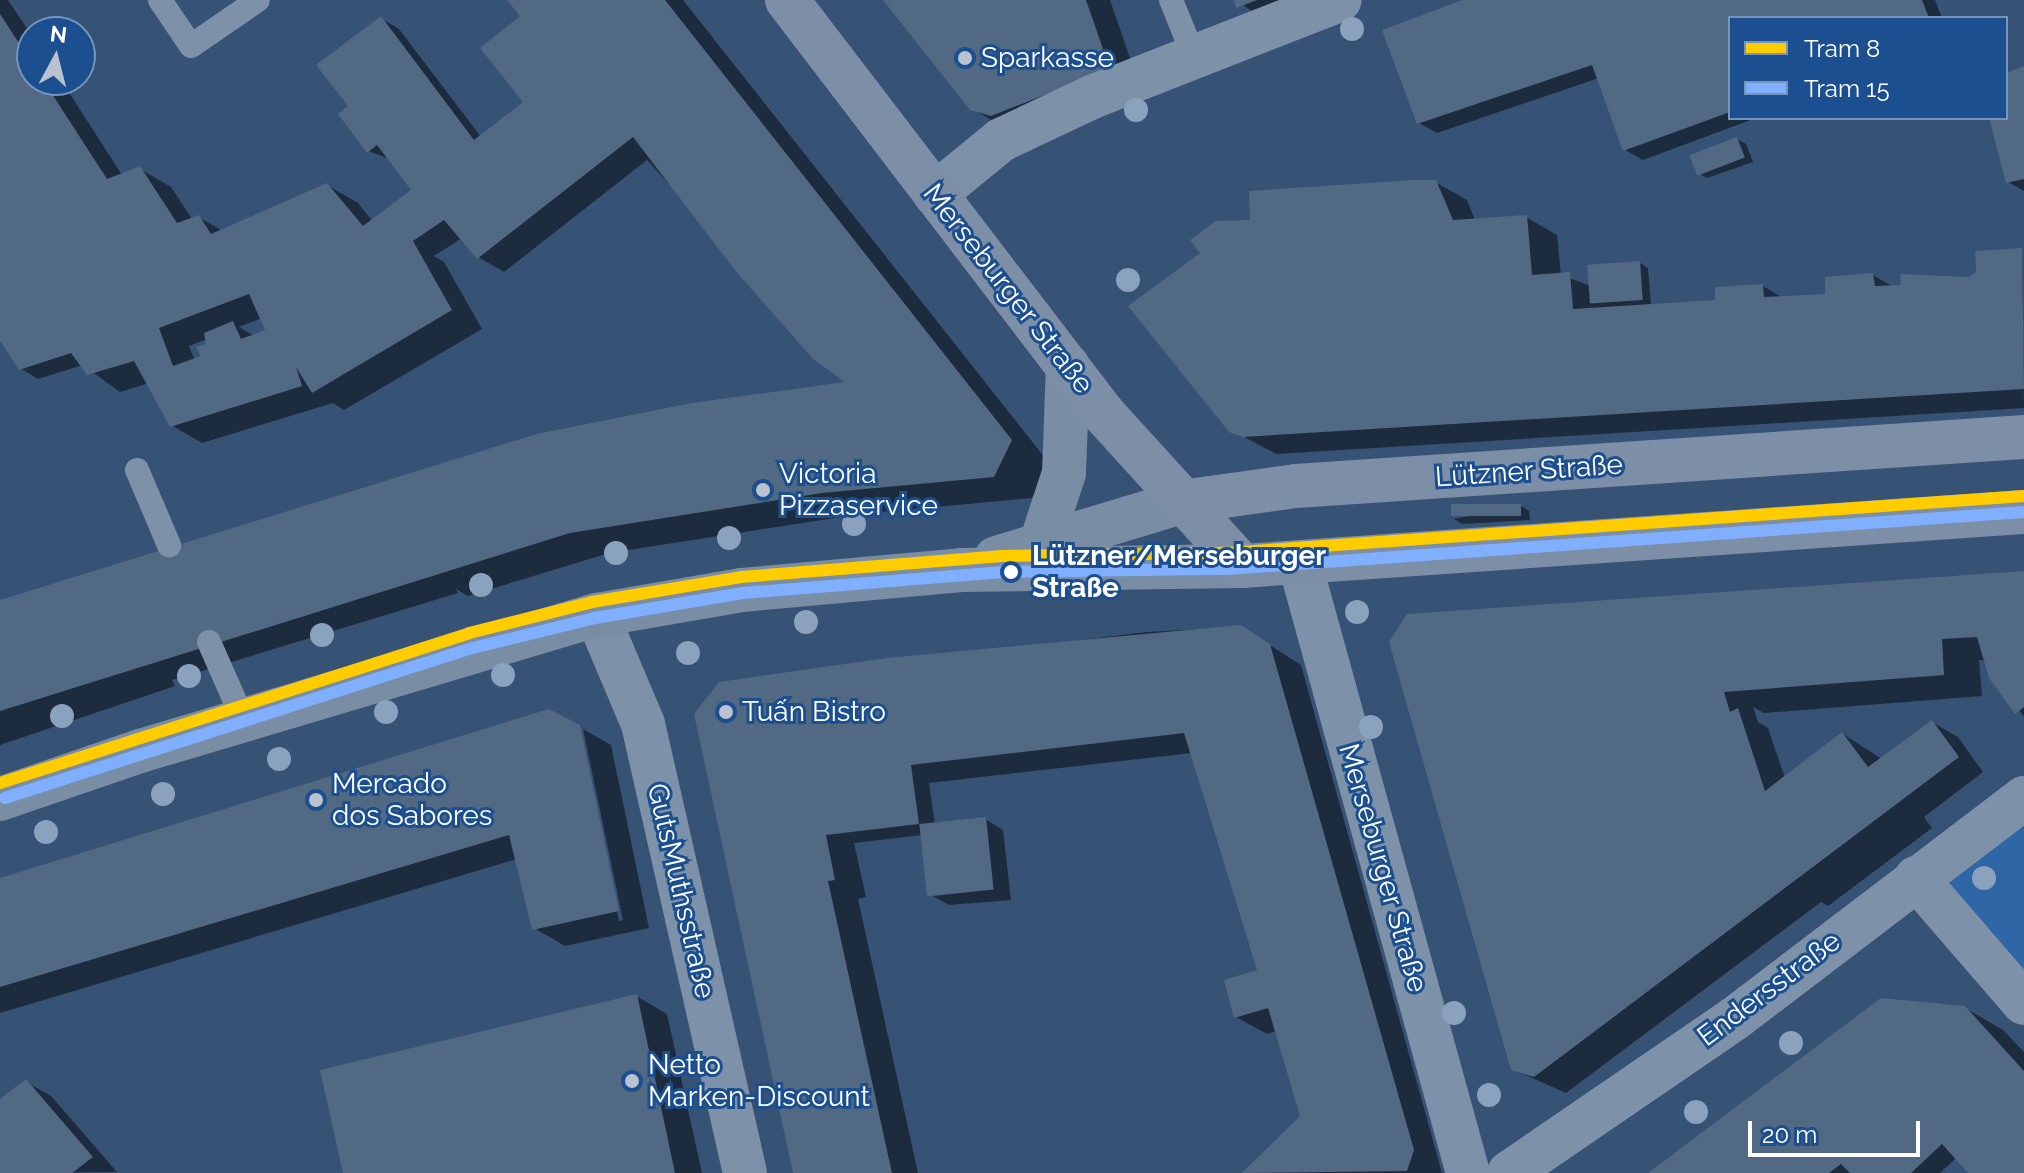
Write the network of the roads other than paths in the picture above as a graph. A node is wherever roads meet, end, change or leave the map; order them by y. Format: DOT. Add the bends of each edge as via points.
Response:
graph roads {
  1 [pos="160,0"];
  2 [pos="258,0"];
  3 [pos="787,0"];
  4 [pos="1171,0"];
  5 [pos="1340,0"];
  6 [pos="1194,57"];
  7 [pos="935,194"];
  8 [pos="1068,366"];
  9 [pos="2024,437"];
  10 [pos="137,470"];
  11 [pos="1181,502"];
  12 [pos="2024,512"];
  13 [pos="1041,543"];
  14 [pos="169,545"];
  15 [pos="1300,564"];
  16 [pos="1242,566"];
  17 [pos="961,570"];
  18 [pos="597,615"];
  19 [pos="209,642"];
  20 [pos="243,719"];
  21 [pos="2024,798"];
  22 [pos="0,799"];
  23 [pos="1916,878"];
  24 [pos="2024,1003"];
  25 [pos="745,1173"];
  26 [pos="1468,1173"];
  27 [pos="1509,1173"];
  1 -- 2 [label="lane" via="191,46"];
  3 -- 7 [label="main road, Merseburger Straße"];
  4 -- 6 [label="lane"];
  5 -- 6 [label="street"];
  6 -- 7 [label="street" via="1001,140"];
  7 -- 8 [label="main road, Merseburger Straße"];
  8 -- 11 [label="main road, Merseburger Straße"];
  8 -- 13 [label="main road" via="1064,473"];
  9 -- 11 [label="main road, Lützner Straße" via="1296,486"];
  10 -- 14 [label="lane"];
  11 -- 13 [label="main road, Lützner Straße"];
  11 -- 16 [label="main road, Merseburger Straße"];
  12 -- 15 [label="main road"];
  13 -- 17 [label="main road"];
  15 -- 16 [label="main road"];
  15 -- 26 [label="street, Merseburger Straße"];
  16 -- 17 [label="main road"];
  17 -- 18 [label="main road" via="742,590"];
  18 -- 20 [label="main road"];
  18 -- 25 [label="street, GutsMuthsstraße" via="643,724"];
  19 -- 20 [label="lane"];
  20 -- 22 [label="main road"];
  21 -- 23 [label="street, Endersstraße"];
  23 -- 24 [label="street"];
  23 -- 27 [label="street, Endersstraße" via="1734,1019"];
}
